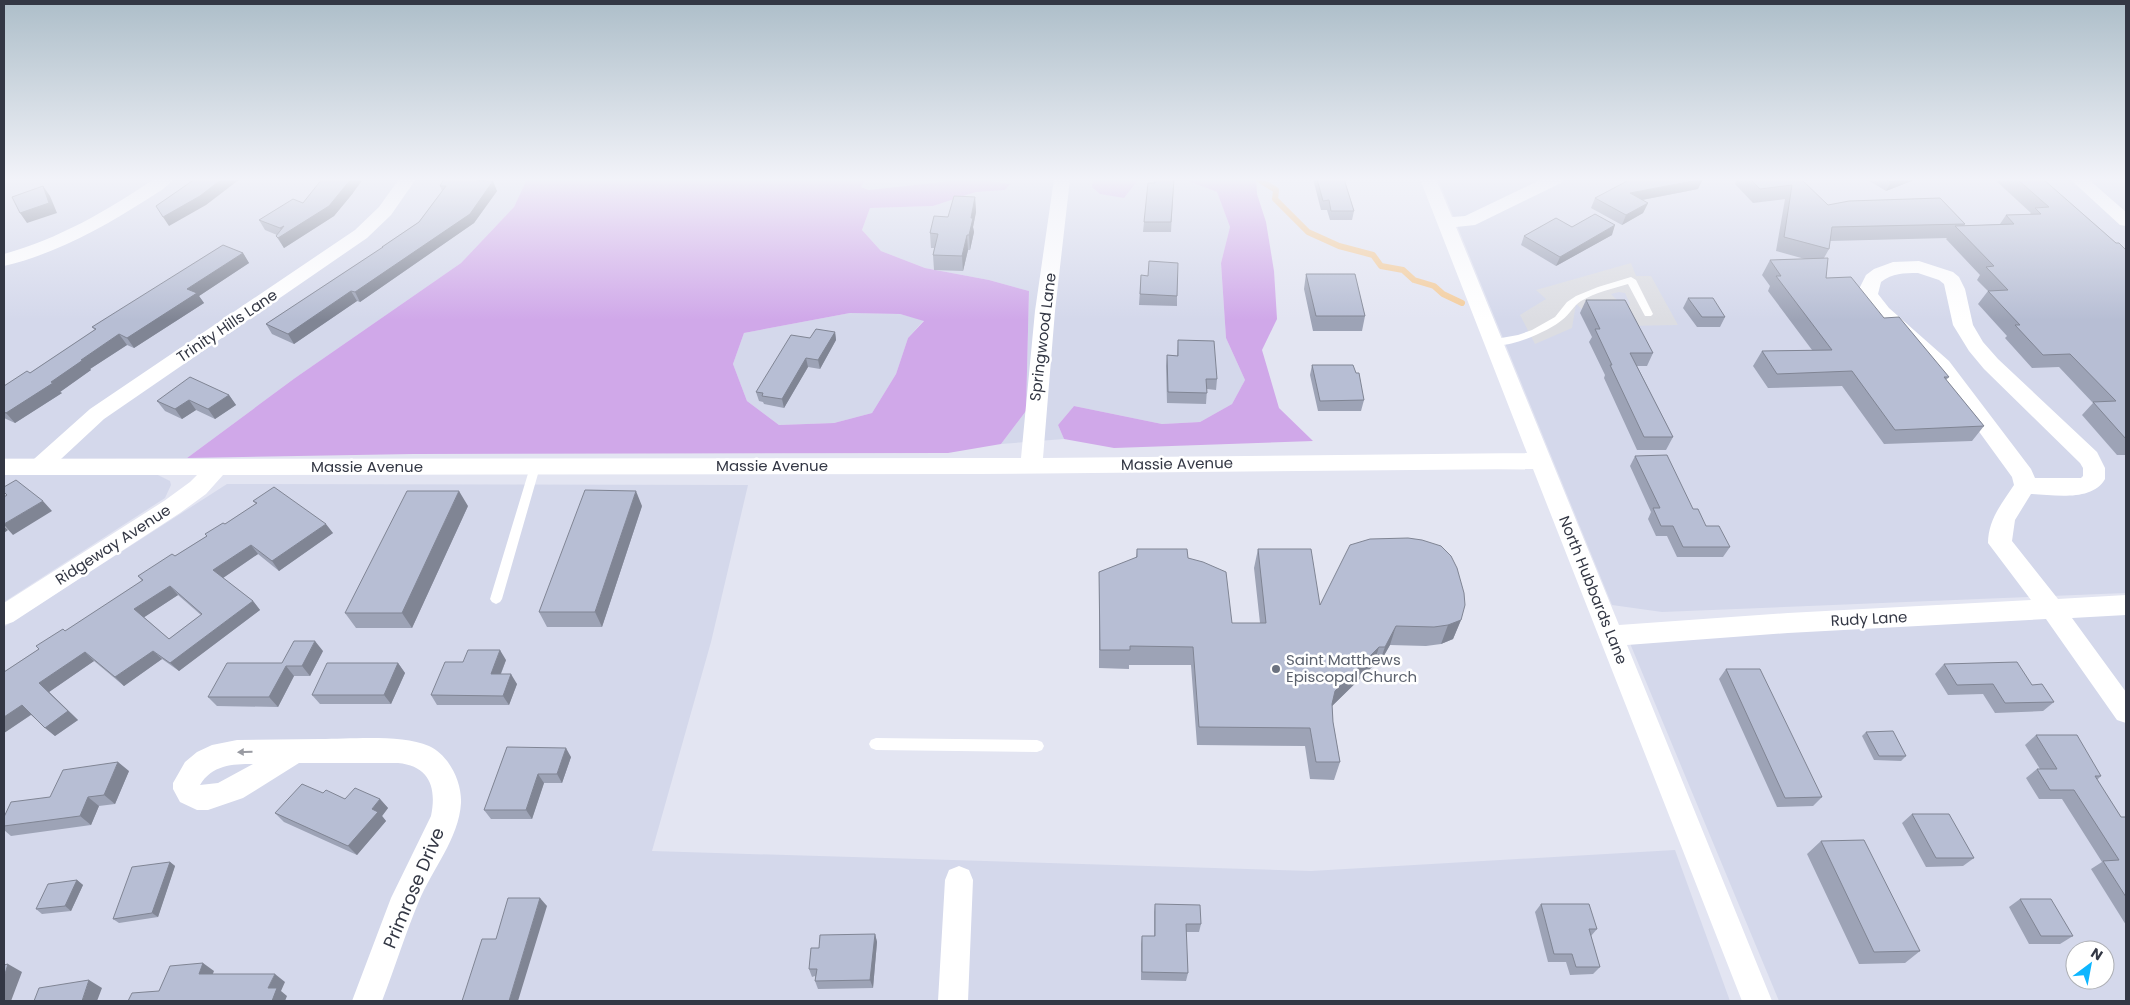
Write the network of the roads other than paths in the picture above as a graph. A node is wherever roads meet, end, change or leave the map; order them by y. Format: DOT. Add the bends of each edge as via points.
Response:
graph roads {
  1 [pos="87,226"];
  2 [pos="369,226"];
  3 [pos="1056,226"];
  4 [pos="1447,226"];
  5 [pos="4,260"];
  6 [pos="1648,314"];
  7 [pos="1493,342"];
  8 [pos="1541,461"];
  9 [pos="1031,465"];
  10 [pos="40,466"];
  11 [pos="535,466"];
  12 [pos="4,467"];
  13 [pos="216,468"];
  14 [pos="2026,486"];
  15 [pos="496,599"];
  16 [pos="2126,605"];
  17 [pos="2052,609"];
  18 [pos="4,615"];
  19 [pos="1612,636"];
  20 [pos="2126,712"];
  21 [pos="876,744"];
  22 [pos="1037,746"];
  23 [pos="294,751"];
  24 [pos="958,880"];
  25 [pos="367,1001"];
  26 [pos="953,1001"];
  27 [pos="1757,1001"];
  1 -- 5 [label="street" via="62,240"];
  2 -- 10 [label="street, Trinity Hills Lane" via="97,414"];
  3 -- 9 [label="street, Springwood Lane"];
  4 -- 7 [label="street, North Hubbards Lane"];
  6 -- 7 [label="lane" via="1631,280 1599,289 1572,302 1559,319 1534,334"];
  7 -- 8 [label="street, North Hubbards Lane"];
  8 -- 9 [label="street, Massie Avenue"];
  8 -- 19 [label="street, North Hubbards Lane"];
  9 -- 11 [label="street, Massie Avenue"];
  10 -- 12 [label="street, Massie Avenue"];
  10 -- 13 [label="street, Massie Avenue"];
  11 -- 13 [label="street, Massie Avenue"];
  11 -- 15 [label="lane"];
  13 -- 18 [label="street, Ridgeway Avenue" via="198,488 172,507"];
  14 -- 14 [label="street" via="2023,475 1942,366 1882,312 1869,294 1873,279 1893,268 1919,267 1952,281 1963,325 1976,346 2089,458 2094,468 2094,478 2088,484"];
  14 -- 17 [label="street" via="2000,524 1998,534 2000,543"];
  16 -- 17 [label="street, Rudy Lane"];
  17 -- 19 [label="street, Rudy Lane"];
  17 -- 20 [label="street"];
  19 -- 27 [label="street, North Hubbards Lane"];
  21 -- 22 [label="lane"];
  23 -- 25 [label="street, Primrose Drive" via="392,751 418,755 432,763 444,782 447,803 444,818 412,884"];
  24 -- 26 [label="street"];
}
